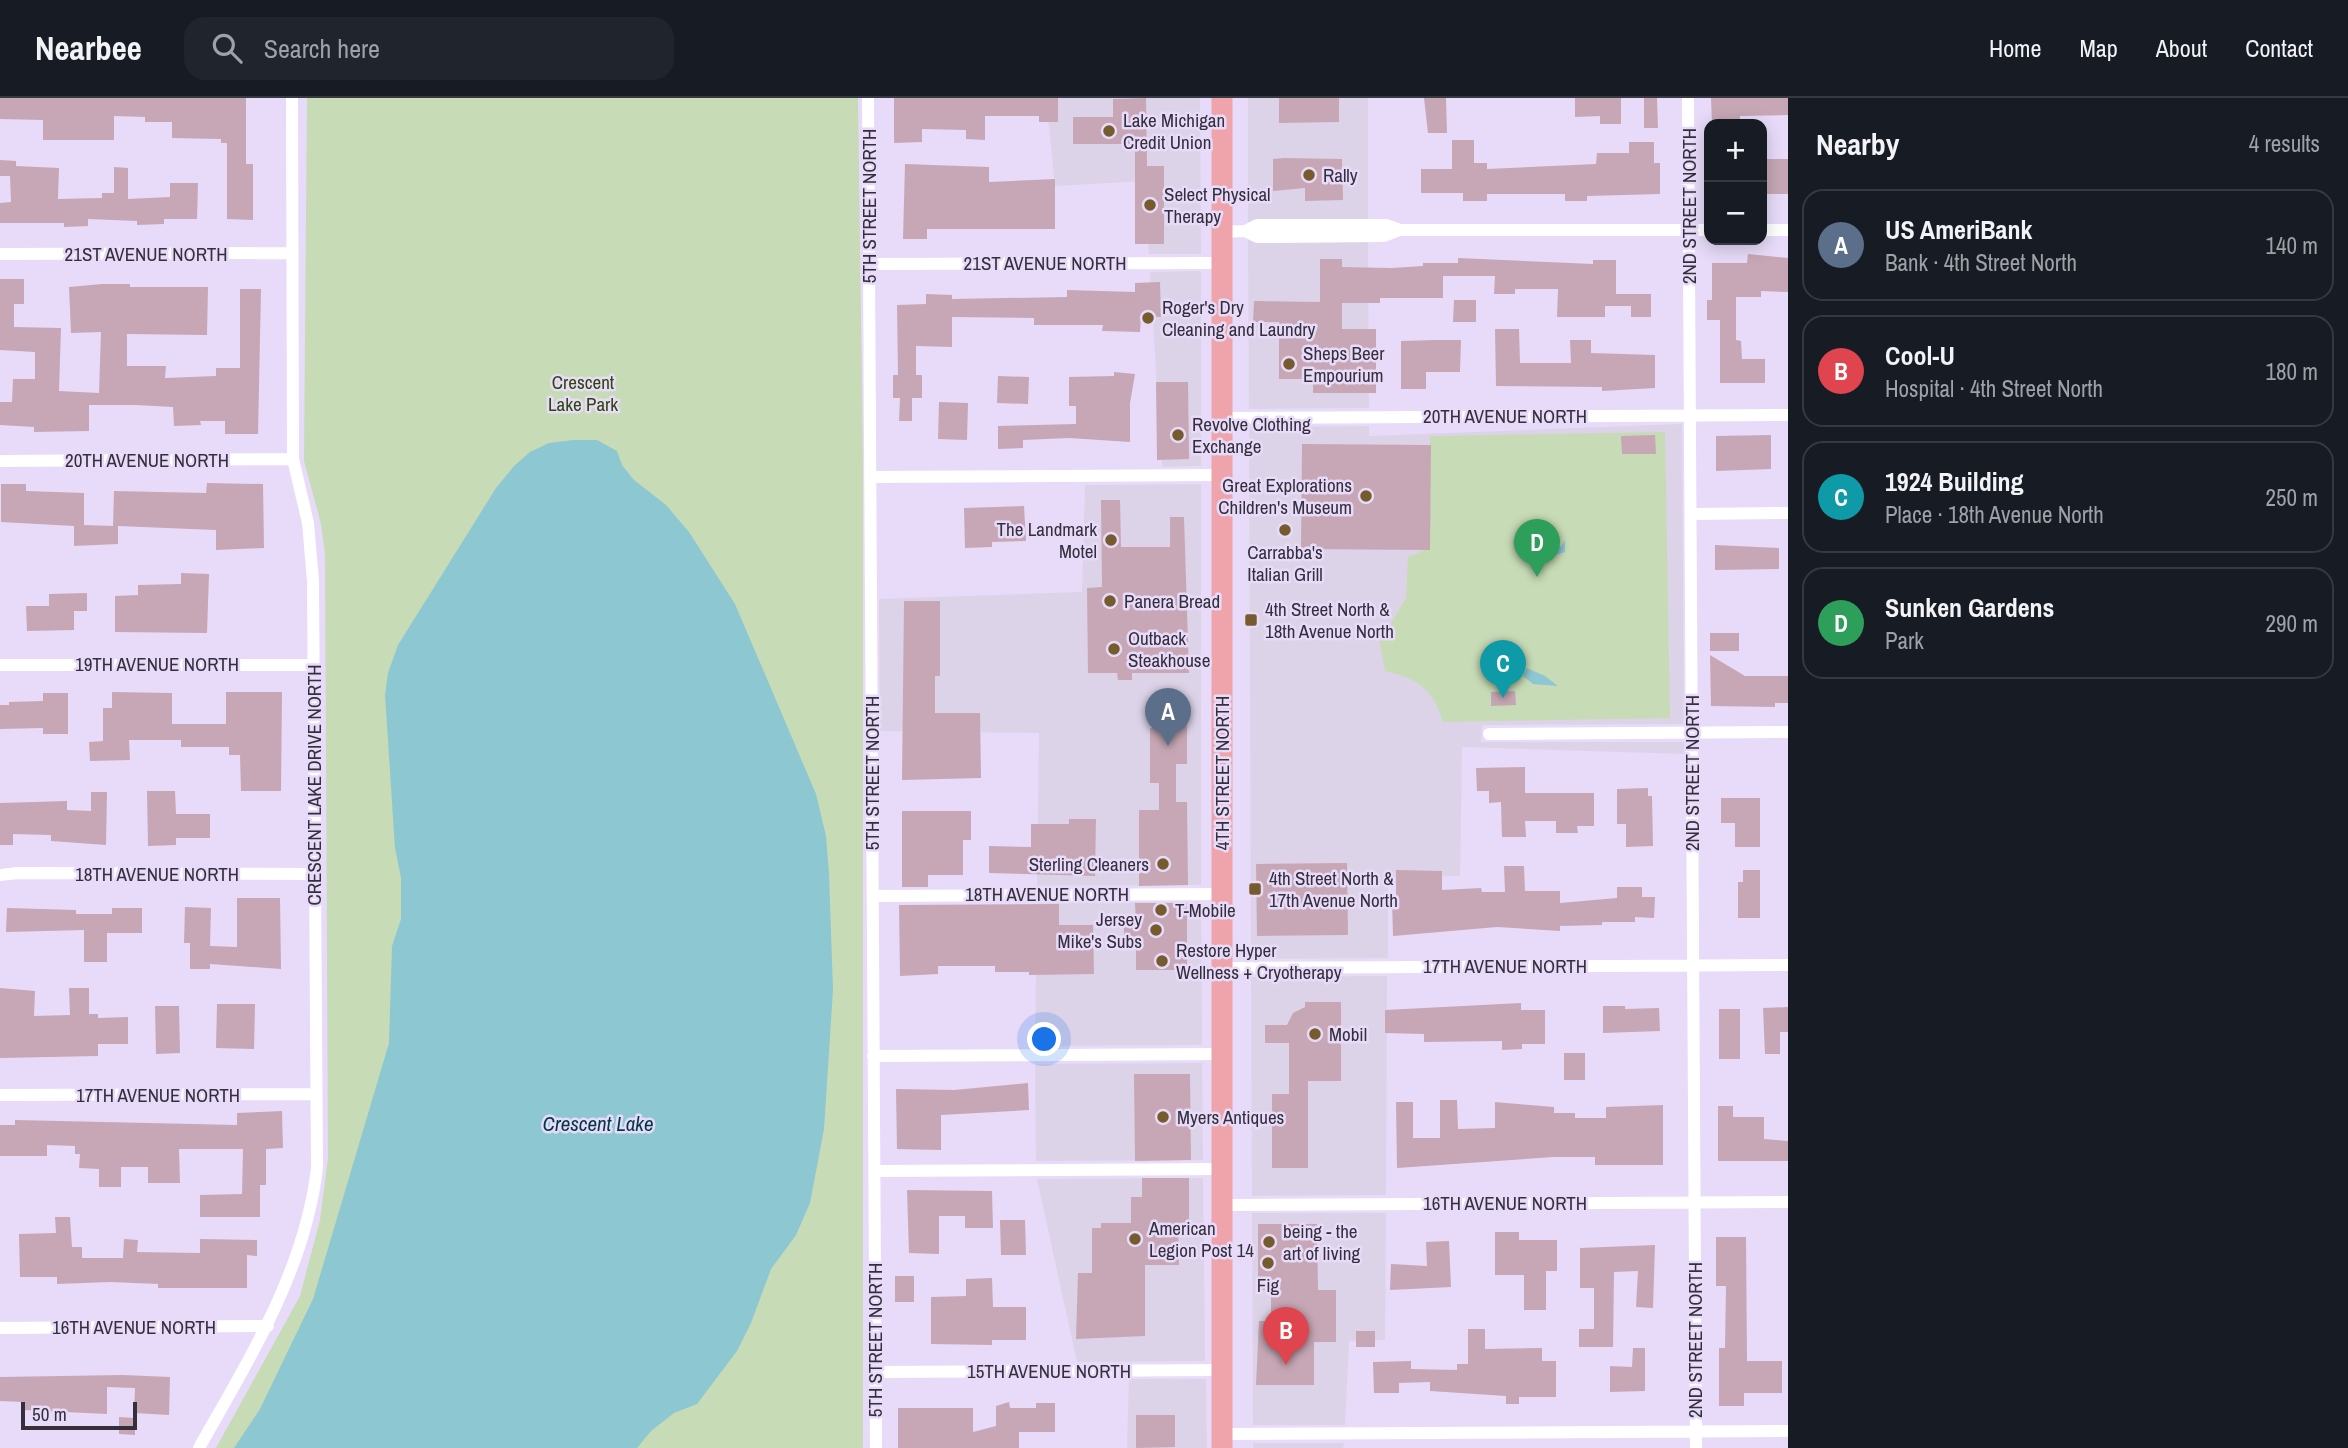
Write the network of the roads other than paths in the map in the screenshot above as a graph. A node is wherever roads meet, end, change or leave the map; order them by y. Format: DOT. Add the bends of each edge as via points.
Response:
graph roads {
  1 [pos="292,98"];
  2 [pos="868,98"];
  3 [pos="1222,98"];
  4 [pos="1688,98"];
  5 [pos="1689,230"];
  6 [pos="1704,230"];
  7 [pos="1767,230"];
  8 [pos="1788,230"];
  9 [pos="1222,232"];
  10 [pos="291,253"];
  11 [pos="0,254"];
  12 [pos="1222,262"];
  13 [pos="869,264"];
  14 [pos="1690,415"];
  15 [pos="1788,415"];
  16 [pos="1222,418"];
  17 [pos="293,459"];
  18 [pos="0,461"];
  19 [pos="1222,475"];
  20 [pos="870,477"];
  21 [pos="1788,513"];
  22 [pos="1691,514"];
  23 [pos="0,665"];
  24 [pos="314,665"];
  25 [pos="1692,732"];
  26 [pos="1788,732"];
  27 [pos="1489,734"];
  28 [pos="315,874"];
  29 [pos="0,875"];
  30 [pos="1222,894"];
  31 [pos="873,895"];
  32 [pos="1693,965"];
  33 [pos="1788,965"];
  34 [pos="1222,968"];
  35 [pos="1222,1054"];
  36 [pos="873,1056"];
  37 [pos="316,1094"];
  38 [pos="0,1095"];
  39 [pos="1222,1169"];
  40 [pos="874,1171"];
  41 [pos="1695,1202"];
  42 [pos="1788,1202"];
  43 [pos="1222,1205"];
  44 [pos="268,1326"];
  45 [pos="0,1328"];
  46 [pos="1222,1370"];
  47 [pos="875,1372"];
  48 [pos="1788,1431"];
  49 [pos="1696,1432"];
  50 [pos="1456,1433"];
  51 [pos="1222,1441"];
  52 [pos="199,1448"];
  53 [pos="876,1448"];
  54 [pos="1456,1448"];
  55 [pos="1696,1448"];
  1 -- 10 [label="street, CRESCENT LAKE DRIVE NORTH"];
  2 -- 13 [label="street, 5TH STREET NORTH"];
  3 -- 9 [label="main road, 4TH STREET NORTH"];
  4 -- 5 [label="street, 2ND STREET NORTH"];
  5 -- 6 [label="street"];
  5 -- 9 [label="street" via="1257,225 1245,231"];
  5 -- 14 [label="street, 2ND STREET NORTH"];
  7 -- 8 [label="street"];
  9 -- 12 [label="main road, 4TH STREET NORTH"];
  10 -- 11 [label="street, 21ST AVENUE NORTH"];
  10 -- 17 [label="street, CRESCENT LAKE DRIVE NORTH"];
  12 -- 13 [label="street, 21ST AVENUE NORTH"];
  12 -- 16 [label="main road, 4TH STREET NORTH"];
  13 -- 20 [label="street, 5TH STREET NORTH"];
  14 -- 15 [label="street, 20TH AVENUE NORTH"];
  14 -- 16 [label="street, 20TH AVENUE NORTH"];
  14 -- 22 [label="street, 2ND STREET NORTH"];
  16 -- 19 [label="main road, 4TH STREET NORTH"];
  17 -- 18 [label="street, 20TH AVENUE NORTH"];
  17 -- 24 [label="street, CRESCENT LAKE DRIVE NORTH" via="312,550"];
  19 -- 20 [label="street"];
  19 -- 30 [label="main road, 4TH STREET NORTH"];
  20 -- 31 [label="street, 5TH STREET NORTH"];
  21 -- 22 [label="street"];
  22 -- 25 [label="street, 2ND STREET NORTH"];
  23 -- 24 [label="street, 19TH AVENUE NORTH"];
  24 -- 28 [label="street, CRESCENT LAKE DRIVE NORTH"];
  25 -- 26 [label="street"];
  25 -- 27 [label="street"];
  25 -- 32 [label="street, 2ND STREET NORTH"];
  28 -- 29 [label="street, 18TH AVENUE NORTH"];
  28 -- 37 [label="street, CRESCENT LAKE DRIVE NORTH"];
  30 -- 31 [label="street, 18TH AVENUE NORTH"];
  30 -- 34 [label="main road, 4TH STREET NORTH"];
  31 -- 36 [label="street, 5TH STREET NORTH"];
  32 -- 33 [label="street, 17TH AVENUE NORTH"];
  32 -- 34 [label="street, 17TH AVENUE NORTH"];
  32 -- 41 [label="street, 2ND STREET NORTH"];
  34 -- 35 [label="main road, 4TH STREET NORTH"];
  35 -- 36 [label="street"];
  35 -- 39 [label="main road, 4TH STREET NORTH"];
  36 -- 40 [label="street, 5TH STREET NORTH"];
  37 -- 38 [label="street, 17TH AVENUE NORTH"];
  37 -- 44 [label="street, CRESCENT LAKE DRIVE NORTH" via="314,1189 295,1264"];
  39 -- 40 [label="street"];
  39 -- 43 [label="main road, 4TH STREET NORTH"];
  40 -- 47 [label="street, 5TH STREET NORTH"];
  41 -- 42 [label="street, 16TH AVENUE NORTH"];
  41 -- 43 [label="street, 16TH AVENUE NORTH"];
  41 -- 49 [label="street, 2ND STREET NORTH"];
  43 -- 46 [label="main road, 4TH STREET NORTH"];
  44 -- 45 [label="street, 16TH AVENUE NORTH"];
  44 -- 52 [label="street, CRESCENT LAKE DRIVE NORTH"];
  46 -- 47 [label="street, 15TH AVENUE NORTH"];
  46 -- 51 [label="main road, 4TH STREET NORTH"];
  47 -- 53 [label="street, 5TH STREET NORTH"];
  48 -- 49 [label="street"];
  49 -- 50 [label="street"];
  49 -- 55 [label="street, 2ND STREET NORTH"];
  50 -- 51 [label="street"];
  50 -- 54 [label="street"];
}
